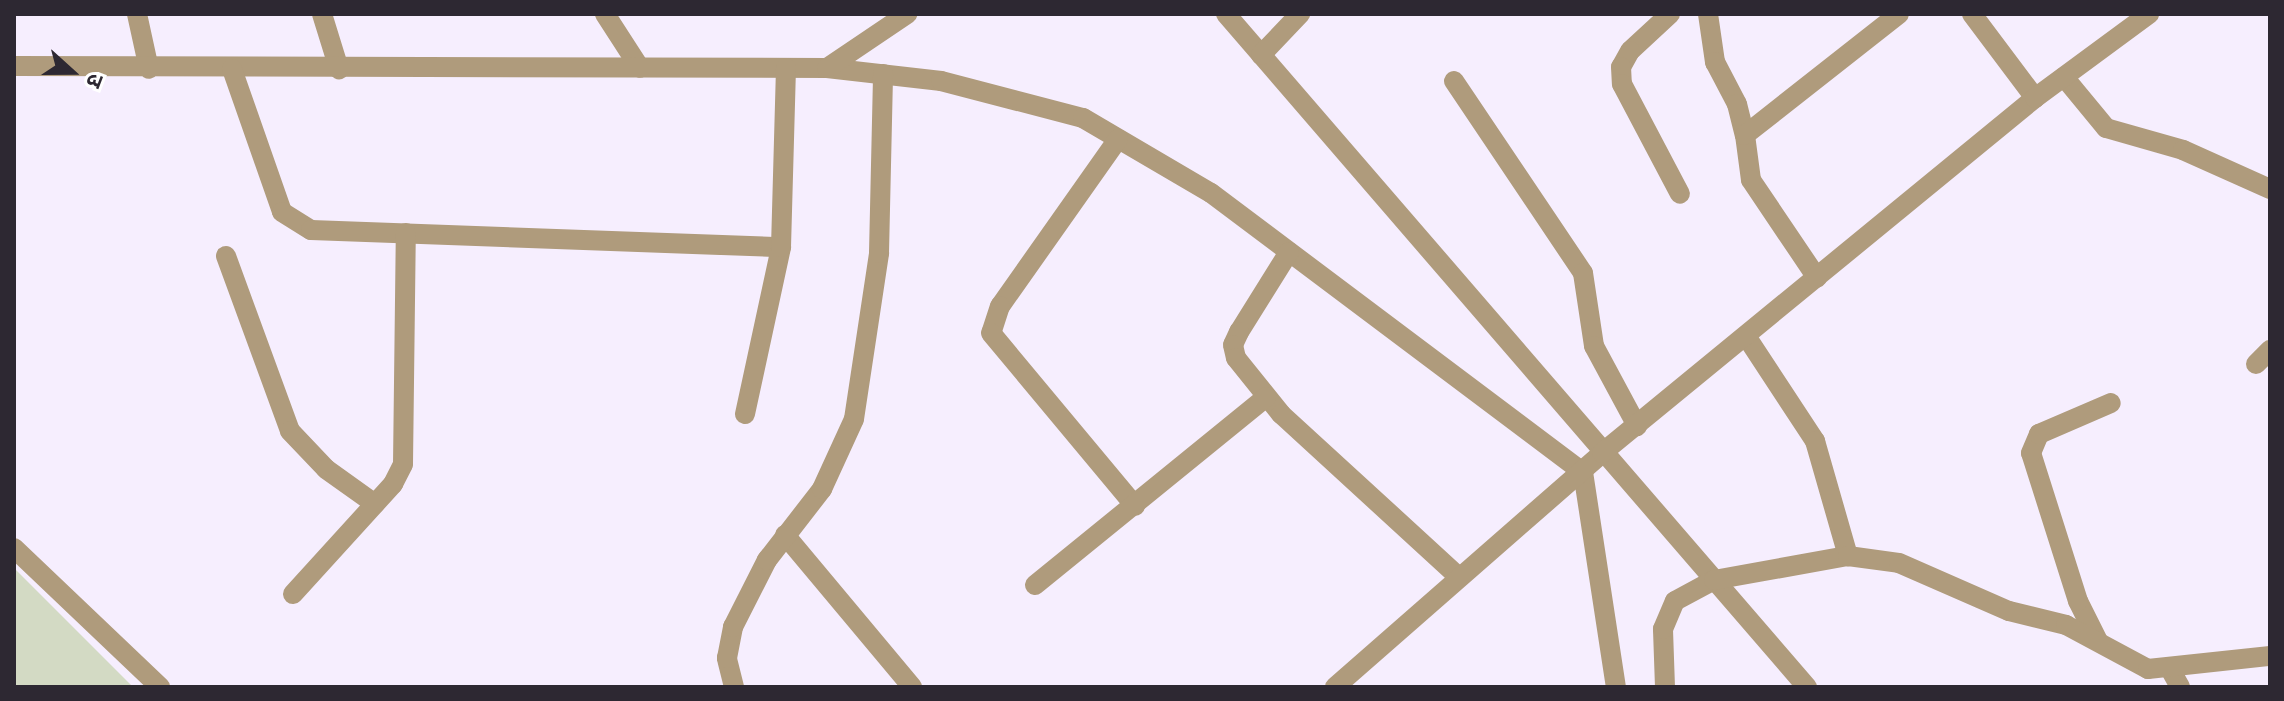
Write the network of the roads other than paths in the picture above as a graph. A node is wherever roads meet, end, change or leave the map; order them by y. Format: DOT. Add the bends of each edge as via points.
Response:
graph roads {
  1 [pos="137,14"];
  2 [pos="322,14"];
  3 [pos="605,14"];
  4 [pos="907,14"];
  5 [pos="1226,14"];
  6 [pos="1300,14"];
  7 [pos="1670,14"];
  8 [pos="1708,14"];
  9 [pos="1899,14"];
  10 [pos="1972,14"];
  11 [pos="2149,14"];
  12 [pos="1261,55"];
  13 [pos="14,66"];
  14 [pos="640,68"];
  15 [pos="786,68"];
  16 [pos="827,68"];
  17 [pos="149,69"];
  18 [pos="232,69"];
  19 [pos="339,69"];
  20 [pos="883,74"];
  21 [pos="2064,77"];
  22 [pos="1454,81"];
  23 [pos="2035,98"];
  24 [pos="1745,135"];
  25 [pos="1118,139"];
  26 [pos="2270,189"];
  27 [pos="1680,194"];
  28 [pos="406,233"];
  29 [pos="781,247"];
  30 [pos="1289,252"];
  31 [pos="226,256"];
  32 [pos="1817,278"];
  33 [pos="1746,336"];
  34 [pos="1266,397"];
  35 [pos="2111,403"];
  36 [pos="745,414"];
  37 [pos="1637,426"];
  38 [pos="1602,453"];
  39 [pos="1583,472"];
  40 [pos="375,504"];
  41 [pos="1135,506"];
  42 [pos="785,535"];
  43 [pos="14,548"];
  44 [pos="1848,556"];
  45 [pos="1459,577"];
  46 [pos="1714,580"];
  47 [pos="1035,585"];
  48 [pos="293,594"];
  49 [pos="2098,641"];
  50 [pos="2270,656"];
  51 [pos="2169,667"];
  52 [pos="160,687"];
  53 [pos="734,687"];
  54 [pos="912,687"];
  55 [pos="1335,687"];
  56 [pos="1616,687"];
  57 [pos="1665,687"];
  58 [pos="1807,687"];
  59 [pos="2180,687"];
  1 -- 17 [label="street"];
  2 -- 19 [label="street"];
  3 -- 14 [label="street"];
  4 -- 16 [label="street"];
  5 -- 12 [label="street"];
  6 -- 12 [label="street"];
  7 -- 27 [label="street" via="1630,51 1621,67 1622,84"];
  8 -- 24 [label="street" via="1715,62 1737,104"];
  9 -- 24 [label="street"];
  10 -- 23 [label="street"];
  11 -- 21 [label="street"];
  12 -- 38 [label="street"];
  13 -- 17 [label="street"];
  14 -- 15 [label="street"];
  14 -- 19 [label="street"];
  15 -- 16 [label="street"];
  15 -- 29 [label="street"];
  16 -- 20 [label="street"];
  17 -- 18 [label="street"];
  18 -- 19 [label="street"];
  18 -- 28 [label="street" via="282,212 294,224 311,230"];
  20 -- 25 [label="street" via="1030,101 1083,118"];
  20 -- 42 [label="street" via="879,253 854,419 822,489"];
  21 -- 23 [label="street"];
  21 -- 26 [label="street" via="2106,128 2183,150"];
  22 -- 37 [label="street" via="1583,273 1594,346"];
  23 -- 32 [label="street"];
  24 -- 32 [label="street" via="1751,180"];
  25 -- 30 [label="street" via="1211,193"];
  25 -- 41 [label="street" via="1000,306 991,333"];
  28 -- 29 [label="street"];
  28 -- 40 [label="street" via="406,442 393,484"];
  29 -- 36 [label="street"];
  30 -- 34 [label="street" via="1233,345 1246,374"];
  30 -- 39 [label="street"];
  31 -- 40 [label="street" via="290,431 326,469"];
  32 -- 33 [label="street"];
  33 -- 37 [label="street"];
  33 -- 44 [label="street" via="1815,441"];
  34 -- 41 [label="street"];
  34 -- 45 [label="street"];
  35 -- 49 [label="street" via="2039,434 2031,453 2078,601"];
  37 -- 38 [label="street"];
  38 -- 39 [label="street"];
  38 -- 46 [label="street"];
  39 -- 45 [label="street"];
  39 -- 56 [label="street"];
  40 -- 48 [label="street"];
  41 -- 47 [label="street"];
  42 -- 53 [label="street" via="733,627 727,658"];
  42 -- 54 [label="street"];
  43 -- 52 [label="street"];
  44 -- 46 [label="street"];
  44 -- 49 [label="street" via="1899,563 2009,611 2066,625"];
  45 -- 55 [label="street"];
  46 -- 57 [label="street" via="1667,612"];
  46 -- 58 [label="street"];
  49 -- 51 [label="street" via="2130,664"];
  50 -- 51 [label="street"];
  51 -- 59 [label="street"];
}
